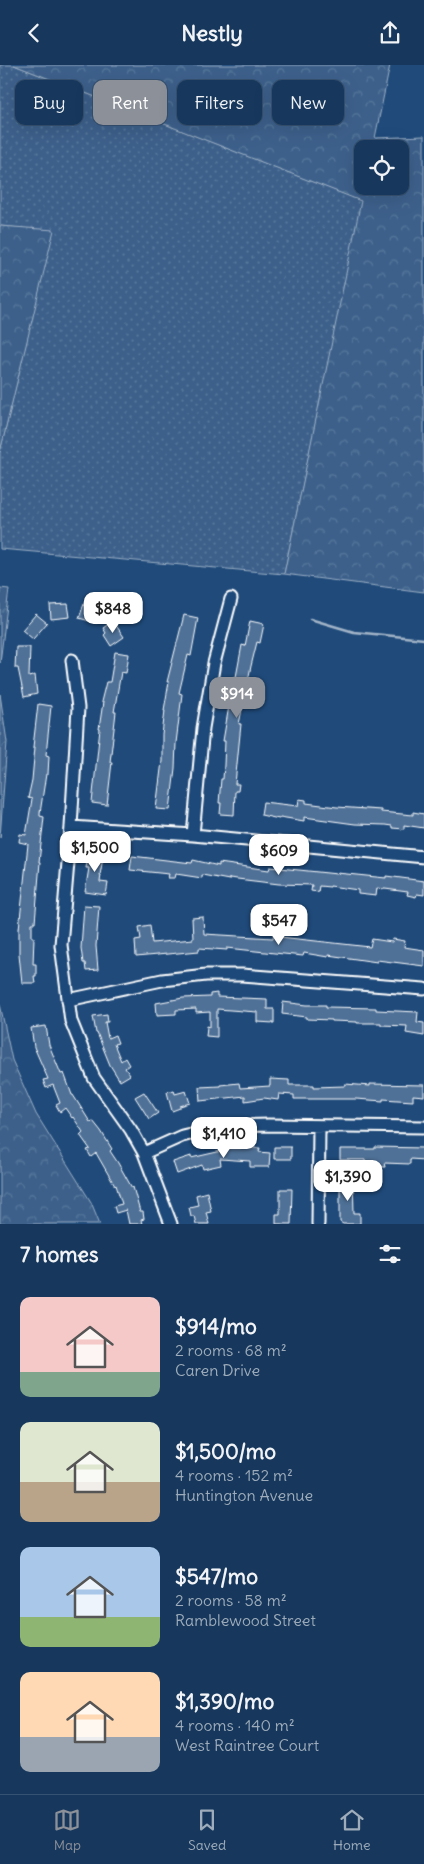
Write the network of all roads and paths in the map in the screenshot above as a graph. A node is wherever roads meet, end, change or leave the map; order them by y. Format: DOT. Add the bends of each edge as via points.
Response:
graph roads {
  1 [pos="231,599"];
  2 [pos="72,660"];
  3 [pos="72,827"];
  4 [pos="193,835"];
  5 [pos="424,857"];
  6 [pos="424,989"];
  7 [pos="68,1000"];
  8 [pos="319,1127"];
  9 [pos="424,1127"];
  10 [pos="144,1153"];
  11 [pos="171,1224"];
  12 [pos="318,1224"];
  1 -- 4 [label="street" via="214,663 204,719"];
  2 -- 3 [label="street" via="78,708"];
  3 -- 4 [label="street"];
  3 -- 7 [label="street" via="61,945"];
  4 -- 5 [label="street"];
  6 -- 7 [label="street" via="206,975 162,980"];
  7 -- 10 [label="street" via="71,1021 94,1078"];
  8 -- 9 [label="street"];
  8 -- 10 [label="street" via="269,1125 207,1129"];
  8 -- 12 [label="street"];
  10 -- 11 [label="street"];
}
